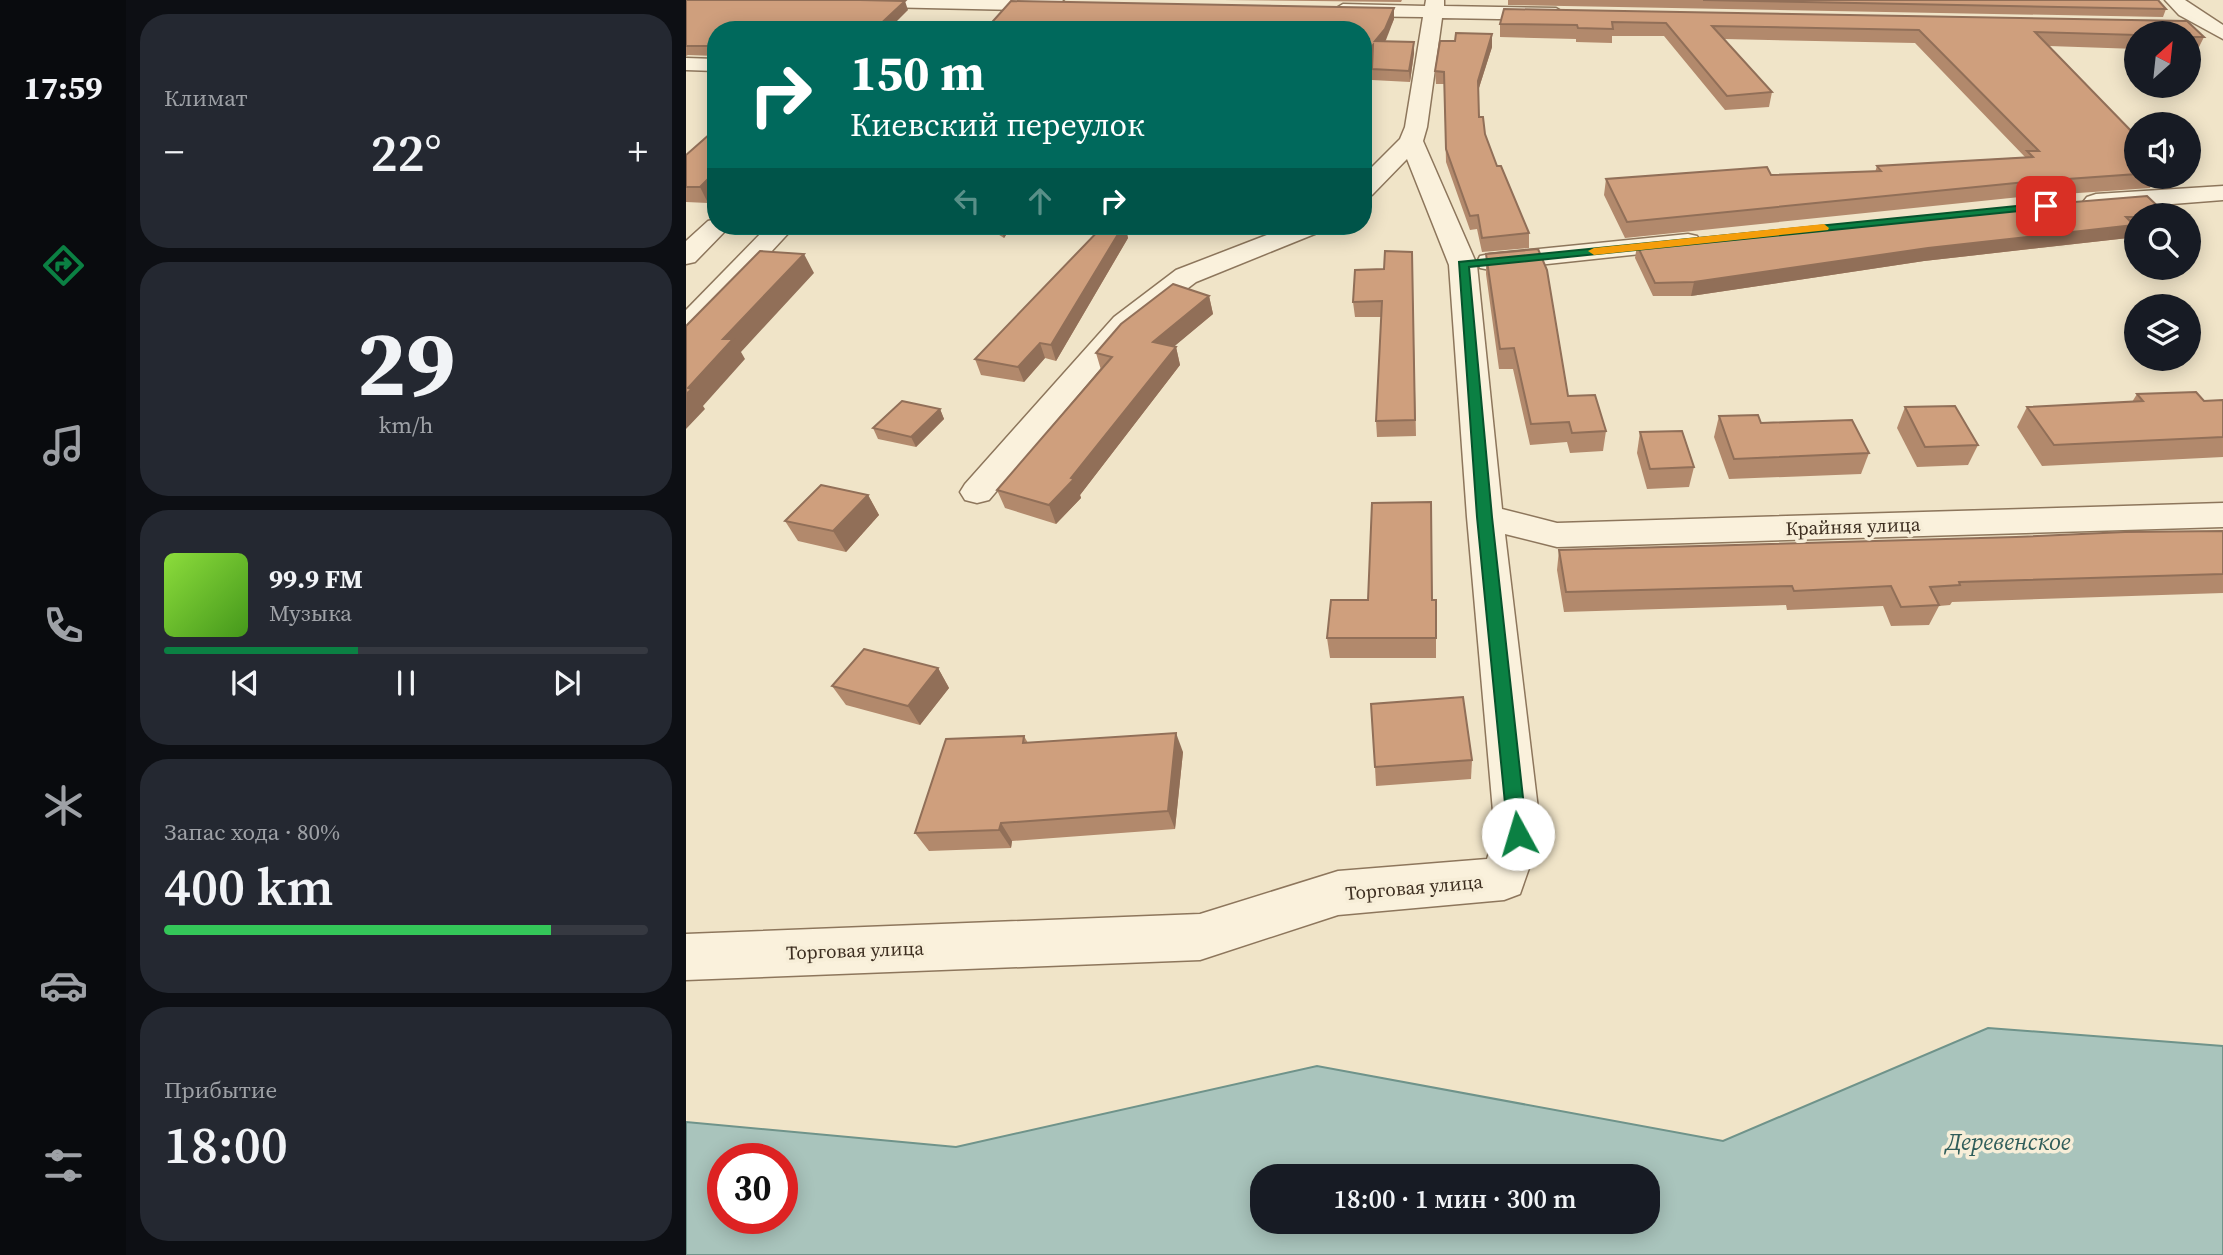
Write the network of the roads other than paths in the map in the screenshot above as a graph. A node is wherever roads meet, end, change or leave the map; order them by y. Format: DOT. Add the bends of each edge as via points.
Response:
graph roads {
  1 [pos="835,0"];
  2 [pos="2174,0"];
  3 [pos="951,1"];
  4 [pos="996,2"];
  5 [pos="1076,5"];
  6 [pos="1434,5"];
  7 [pos="1487,6"];
  8 [pos="1323,9"];
  9 [pos="1570,14"];
  10 [pos="930,20"];
  11 [pos="978,21"];
  12 [pos="2219,29"];
  13 [pos="686,64"];
  14 [pos="707,65"];
  15 [pos="1411,141"];
  16 [pos="1372,181"];
  17 [pos="2223,193"];
  18 [pos="2074,204"];
  19 [pos="708,235"];
  20 [pos="773,235"];
  21 [pos="1290,235"];
  22 [pos="1714,239"];
  23 [pos="686,256"];
  24 [pos="1463,265"];
  25 [pos="686,327"];
  26 [pos="976,492"];
  27 [pos="2223,515"];
  28 [pos="1485,517"];
  29 [pos="686,957"];
  1 -- 3 [label="street"];
  2 -- 12 [label="street"];
  3 -- 4 [label="street"];
  3 -- 10 [label="street"];
  4 -- 5 [label="street"];
  4 -- 11 [label="street"];
  6 -- 7 [label="street"];
  6 -- 8 [label="street"];
  6 -- 15 [label="street"];
  7 -- 9 [label="street"];
  13 -- 14 [label="street"];
  15 -- 16 [label="street"];
  15 -- 24 [label="street, Торговая улица"];
  17 -- 18 [label="street"];
  19 -- 23 [label="street"];
  20 -- 25 [label="street"];
  21 -- 26 [label="street" via="1186,276 1124,323"];
  22 -- 24 [label="street"];
  24 -- 28 [label="street, Торговая улица"];
  27 -- 28 [label="street, Крайняя улица" via="1557,536"];
  28 -- 29 [label="street, Торговая улица" via="1518,834 1504,879 1338,893 1200,937"];
}
